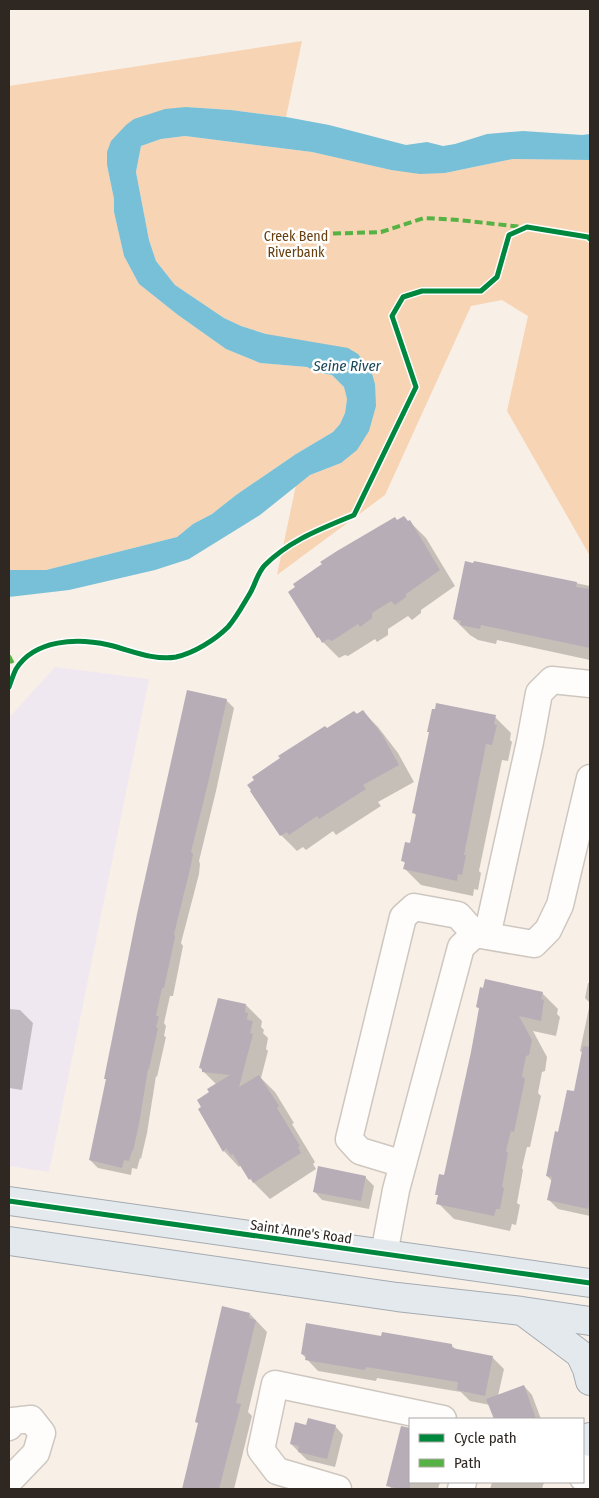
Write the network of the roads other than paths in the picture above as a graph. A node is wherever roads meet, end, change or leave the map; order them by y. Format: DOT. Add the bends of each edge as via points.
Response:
graph roads {
  1 [pos="590,684"];
  2 [pos="590,778"];
  3 [pos="481,935"];
  4 [pos="404,1164"];
  5 [pos="9,1202"];
  6 [pos="9,1241"];
  7 [pos="384,1254"];
  8 [pos="590,1283"];
  9 [pos="522,1311"];
  10 [pos="590,1321"];
  11 [pos="590,1381"];
  12 [pos="438,1418"];
  13 [pos="9,1427"];
  14 [pos="590,1440"];
  15 [pos="584,1473"];
  16 [pos="9,1481"];
  17 [pos="338,1489"];
  1 -- 3 [label="street" via="552,680 539,693 530,742"];
  2 -- 3 [label="street" via="560,905 548,930 534,944"];
  3 -- 4 [label="street" via="461,948"];
  3 -- 4 [label="street" via="458,916 414,907 403,917 349,1139 360,1151"];
  4 -- 7 [label="street"];
  5 -- 7 [label="main road, Saint Anne's Road"];
  6 -- 9 [label="main road" via="397,1297"];
  7 -- 8 [label="main road, Saint Anne's Road"];
  9 -- 10 [label="main road"];
  9 -- 11 [label="main road" via="580,1354"];
  12 -- 17 [label="street" via="275,1384 261,1450 277,1471"];
  13 -- 16 [label="street" via="13,1420 31,1418 42,1433 36,1453"];
  14 -- 15 [label="street"];
}
